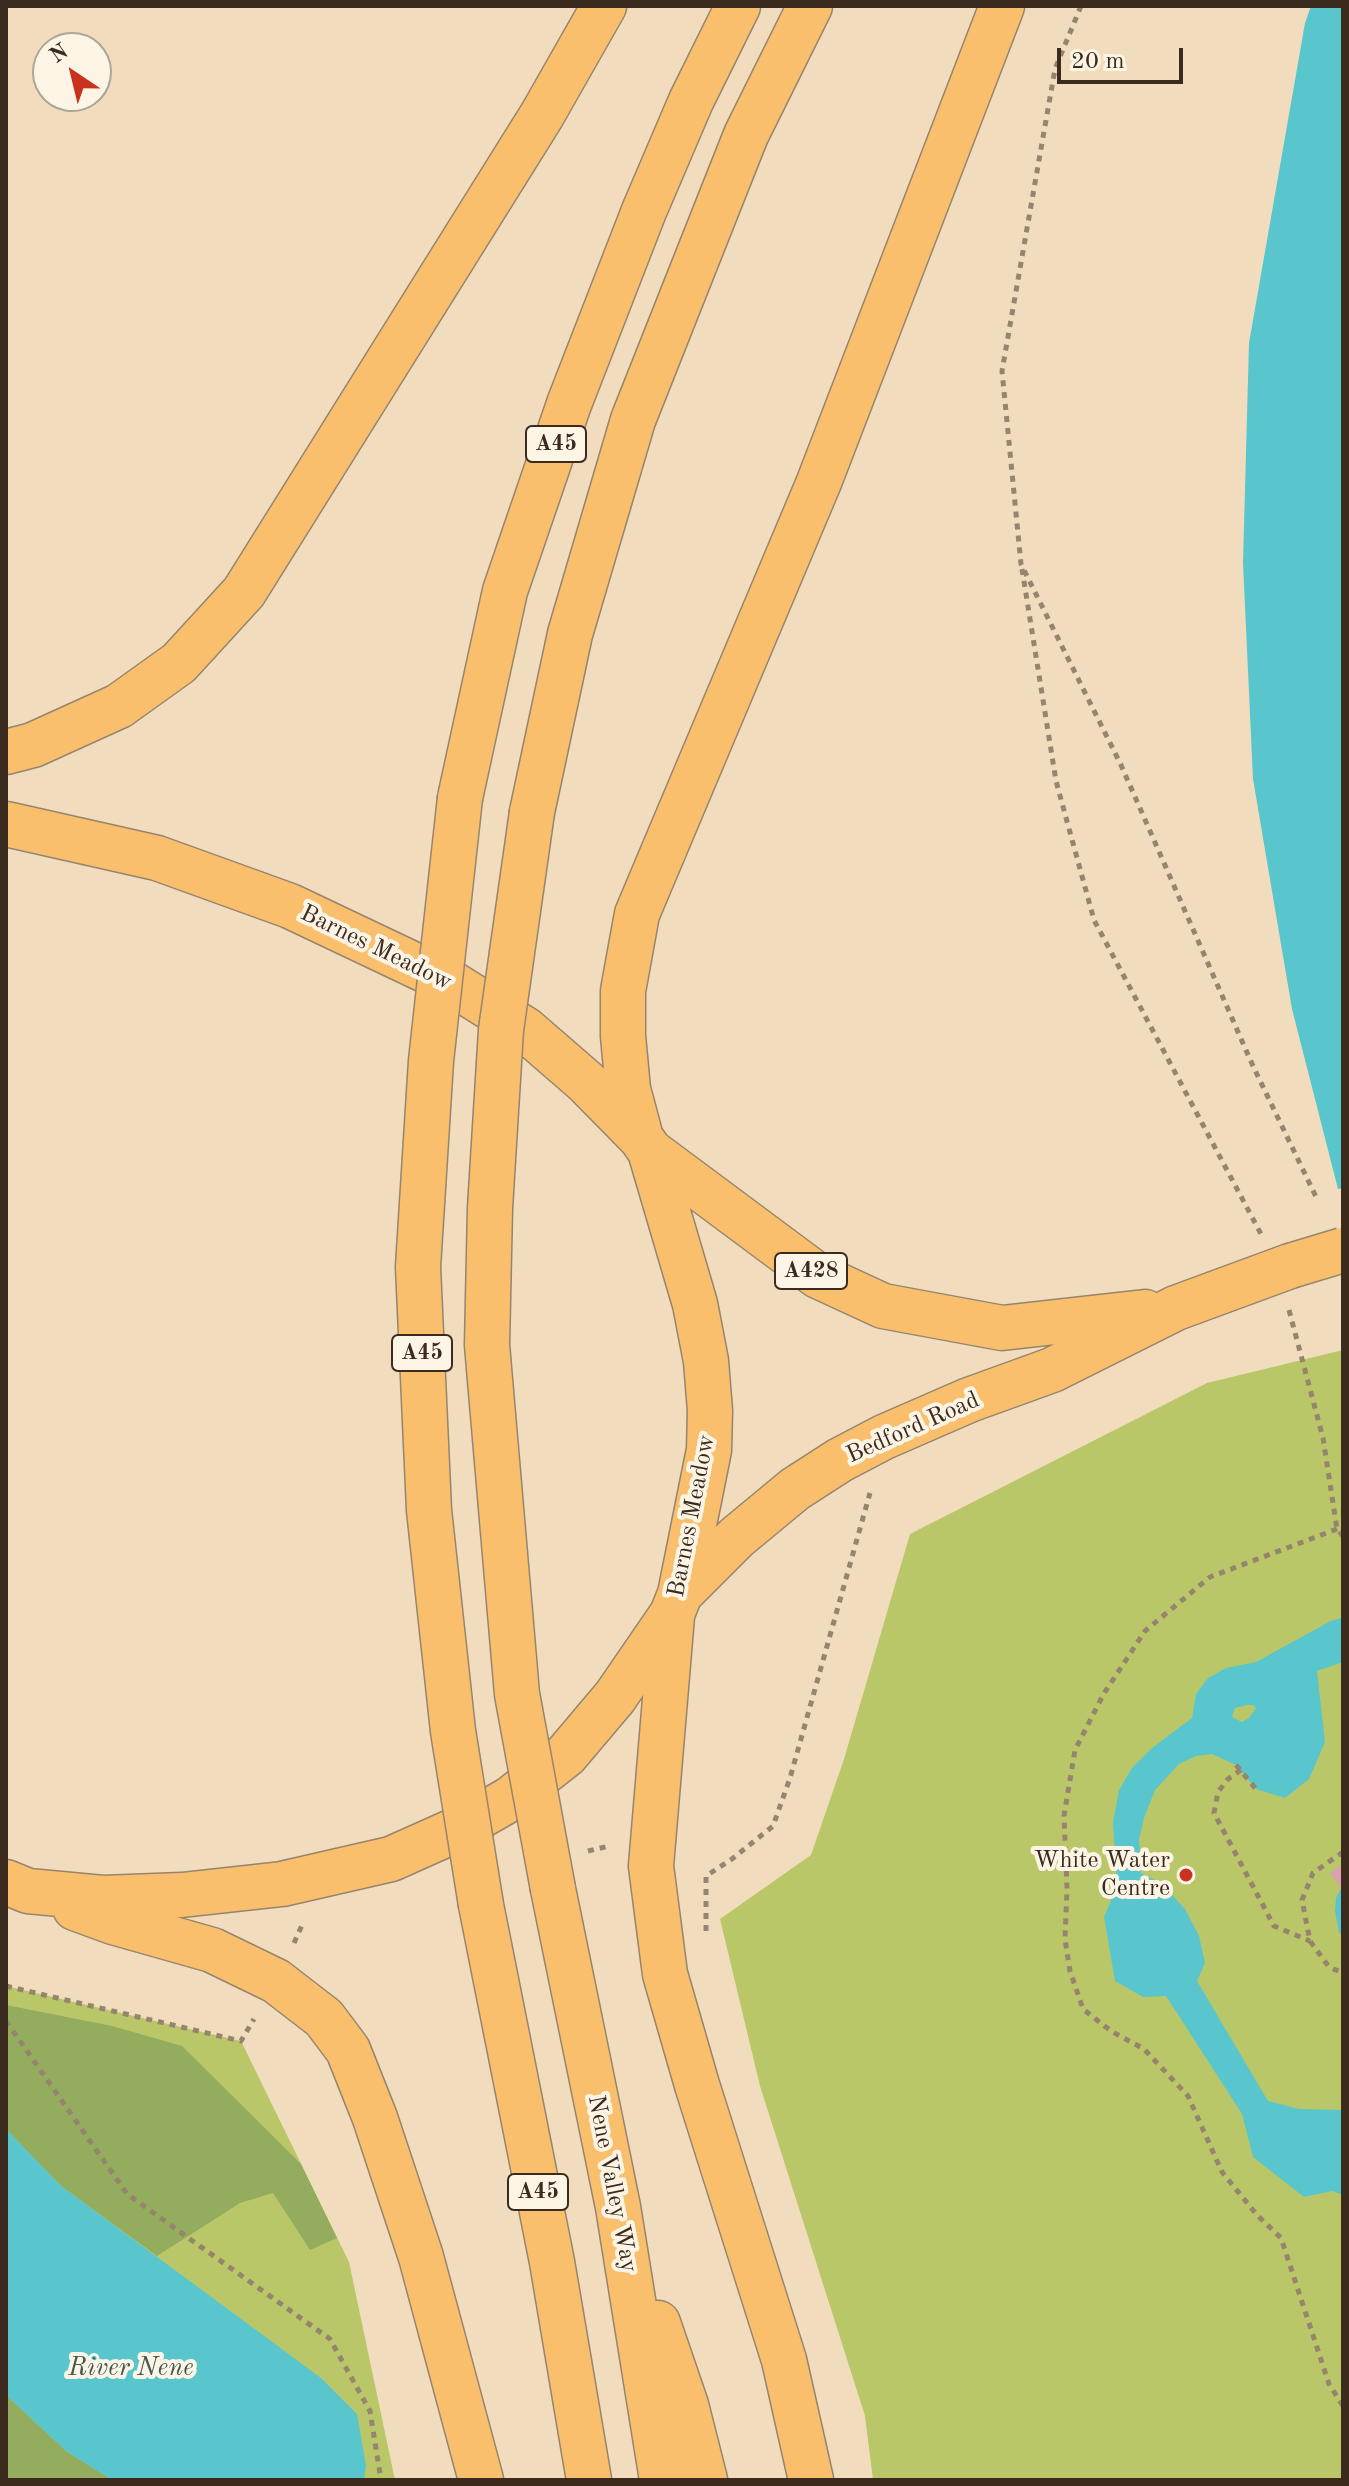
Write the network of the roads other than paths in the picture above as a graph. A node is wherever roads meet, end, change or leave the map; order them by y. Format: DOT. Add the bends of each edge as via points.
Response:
graph roads {
  1 [pos="604,6"];
  2 [pos="738,6"];
  3 [pos="810,6"];
  4 [pos="1002,6"];
  5 [pos="6,752"];
  6 [pos="6,824"];
  7 [pos="645,1145"];
  8 [pos="1343,1250"];
  9 [pos="1176,1308"];
  10 [pos="676,1604"];
  11 [pos="17,1887"];
  12 [pos="618,2207"];
  13 [pos="481,2480"];
  14 [pos="589,2480"];
  15 [pos="662,2480"];
  16 [pos="705,2480"];
  17 [pos="811,2480"];
  1 -- 5 [label="highway" via="542,115 244,592 179,663 119,706"];
  2 -- 14 [label="highway, A45, bridge" via="644,211 569,404 505,591 460,798 431,1061 418,1267 429,1510 453,1731"];
  3 -- 12 [label="highway, Nene Valley Way / A45, bridge" via="746,135 633,420 570,634 532,812 501,1030 487,1345 517,1694"];
  4 -- 7 [label="highway" via="819,482 637,914 623,991 623,1036 628,1089"];
  6 -- 7 [label="highway, Barnes Meadow" via="157,858 290,906 448,981 526,1030 586,1082"];
  7 -- 9 [label="highway, Bedford Road / A428" via="818,1276 883,1306 1002,1328"];
  7 -- 10 [label="highway, Barnes Meadow" via="695,1304 710,1411 709,1450"];
  8 -- 9 [label="highway, Bedford Road / A428, bridge" via="1285,1279"];
  9 -- 10 [label="highway, Bedford Road / A428" via="1052,1370 969,1400 840,1460 737,1537"];
  10 -- 11 [label="highway, Barnes Meadow" via="615,1697 566,1755 510,1799 391,1859 282,1884 182,1895 103,1898"];
  10 -- 17 [label="highway" via="651,1866 665,1974 784,2360"];
  11 -- 13 [label="highway" via="212,1950 276,1981 324,2018 348,2050 375,2118 421,2257"];
  12 -- 15 [label="highway, Nene Valley Way / A45"];
  12 -- 16 [label="highway" via="686,2405"];
}
